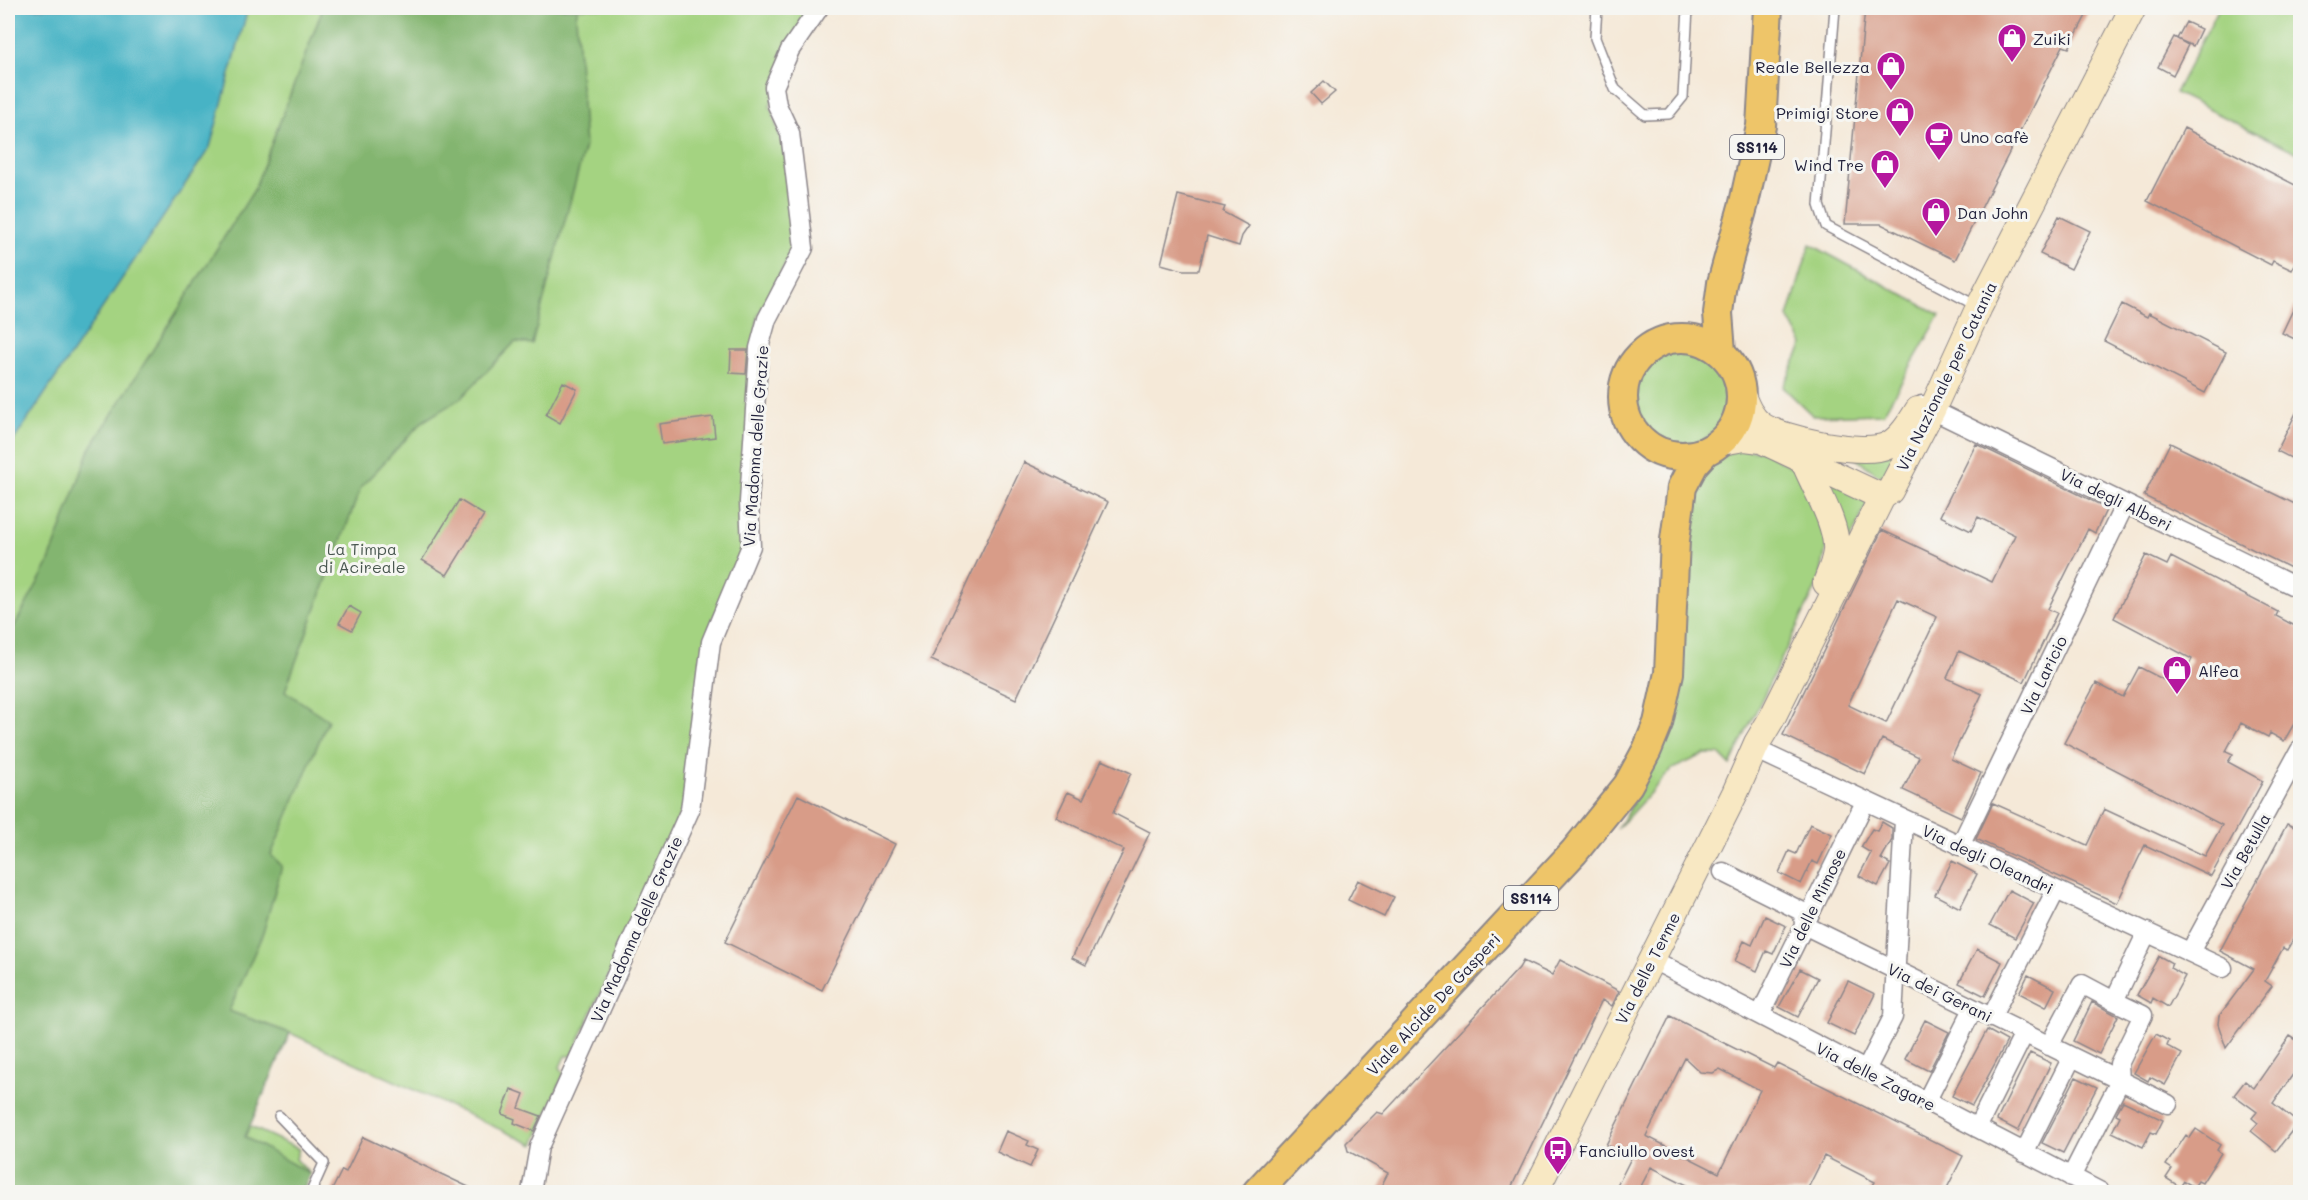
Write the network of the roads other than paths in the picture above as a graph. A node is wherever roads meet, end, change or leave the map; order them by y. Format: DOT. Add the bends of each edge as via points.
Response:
graph roads {
  1 [pos="819,8"];
  2 [pos="1597,8"];
  3 [pos="1688,8"];
  4 [pos="1767,8"];
  5 [pos="1835,8"];
  6 [pos="2133,8"];
  7 [pos="1722,283"];
  8 [pos="1979,307"];
  9 [pos="1677,337"];
  10 [pos="1721,352"];
  11 [pos="1741,393"];
  12 [pos="1927,407"];
  13 [pos="1713,447"];
  14 [pos="1652,449"];
  15 [pos="1810,451"];
  16 [pos="1882,497"];
  17 [pos="2125,504"];
  18 [pos="1675,540"];
  19 [pos="2301,589"];
  20 [pos="1756,746"];
  21 [pos="2301,750"];
  22 [pos="1865,802"];
  23 [pos="1904,820"];
  24 [pos="1960,846"];
  25 [pos="1723,872"];
  26 [pos="2056,890"];
  27 [pos="1804,925"];
  28 [pos="2147,933"];
  29 [pos="2190,952"];
  30 [pos="1652,959"];
  31 [pos="2223,968"];
  32 [pos="1896,971"];
  33 [pos="2114,1001"];
  34 [pos="1973,1009"];
  35 [pos="1760,1015"];
  36 [pos="1991,1018"];
  37 [pos="2024,1034"];
  38 [pos="2049,1046"];
  39 [pos="2072,1057"];
  40 [pos="1866,1070"];
  41 [pos="2120,1081"];
  42 [pos="1926,1102"];
  43 [pos="2168,1104"];
  44 [pos="279,1116"];
  45 [pos="1977,1128"];
  46 [pos="2024,1153"];
  47 [pos="2071,1177"];
  48 [pos="311,1192"];
  49 [pos="531,1192"];
  50 [pos="1257,1192"];
  51 [pos="1535,1192"];
  52 [pos="2102,1192"];
  1 -- 49 [label="street, Via Madonna delle Grazie" via="790,50 774,87 777,105 790,133 804,248 767,319 759,348 749,502 751,546 711,642 690,810 539,1147"];
  2 -- 3 [label="lane" via="1595,38 1615,89 1645,116 1669,114 1683,98"];
  4 -- 7 [label="main road, SS114" via="1761,126"];
  5 -- 8 [label="lane" via="1819,205 1826,226"];
  6 -- 8 [label="street, Via Nazionale per Catania"];
  7 -- 9 [label="main road" via="1707,309"];
  7 -- 10 [label="main road" via="1718,313"];
  8 -- 12 [label="street, Via Nazionale per Catania"];
  9 -- 10 [label="main road" via="1708,344"];
  9 -- 14 [label="main road" via="1660,341 1640,355 1626,376 1622,392 1629,425"];
  10 -- 11 [label="main road" via="1736,371"];
  11 -- 13 [label="main road" via="1740,411 1733,428"];
  11 -- 15 [label="street" via="1749,412 1761,424"];
  12 -- 15 [label="street" via="1889,445 1878,449"];
  12 -- 16 [label="street, Via Nazionale per Catania" via="1890,491"];
  12 -- 17 [label="street, Via degli Alberi"];
  13 -- 14 [label="main road" via="1687,456"];
  13 -- 15 [label="street" via="1745,438"];
  13 -- 18 [label="main road" via="1694,464 1682,487"];
  14 -- 18 [label="main road" via="1669,486"];
  15 -- 16 [label="street" via="1872,479"];
  15 -- 20 [label="street" via="1806,466 1832,525 1836,552 1823,589 1766,708"];
  16 -- 20 [label="street, Via Nazionale per Catania"];
  17 -- 19 [label="street, Via degli Alberi"];
  17 -- 24 [label="street, Via Laricio"];
  18 -- 50 [label="main road, Viale Alcide De Gasperi / SS114" via="1669,674 1658,723 1628,785 1574,852"];
  20 -- 22 [label="street, Via degli Oleandri"];
  20 -- 30 [label="street, Via delle Terme"];
  21 -- 29 [label="street, Via Betulla"];
  22 -- 23 [label="street, Via degli Oleandri"];
  22 -- 27 [label="street, Via delle Mimose"];
  23 -- 24 [label="street, Via degli Oleandri"];
  23 -- 32 [label="street"];
  24 -- 26 [label="street, Via degli Oleandri"];
  25 -- 27 [label="street, Via dei Gerani" via="1803,912"];
  26 -- 28 [label="street, Via degli Oleandri"];
  26 -- 36 [label="street"];
  27 -- 32 [label="street, Via dei Gerani"];
  27 -- 35 [label="street, Via delle Mimose"];
  28 -- 29 [label="street, Via degli Oleandri"];
  28 -- 33 [label="street"];
  29 -- 31 [label="street, Via degli Oleandri"];
  30 -- 35 [label="street, Via delle Zagare"];
  30 -- 51 [label="street, Via delle Terme"];
  32 -- 34 [label="street, Via dei Gerani"];
  32 -- 40 [label="street" via="1893,1017"];
  33 -- 38 [label="street" via="2082,984"];
  33 -- 41 [label="street" via="2143,1016 2119,1064"];
  34 -- 36 [label="street, Via dei Gerani"];
  34 -- 42 [label="street"];
  35 -- 40 [label="street, Via delle Zagare"];
  36 -- 37 [label="street, Via dei Gerani"];
  37 -- 38 [label="street, Via dei Gerani"];
  37 -- 45 [label="street"];
  38 -- 39 [label="street, Via dei Gerani"];
  39 -- 41 [label="street, Via dei Gerani"];
  39 -- 46 [label="street"];
  40 -- 42 [label="street, Via delle Zagare"];
  41 -- 43 [label="street, Via dei Gerani"];
  41 -- 47 [label="street"];
  42 -- 45 [label="street, Via delle Zagare"];
  44 -- 48 [label="lane" via="324,1163"];
  45 -- 46 [label="street, Via delle Zagare"];
  46 -- 47 [label="street, Via delle Zagare"];
  47 -- 52 [label="street, Via delle Zagare"];
}
